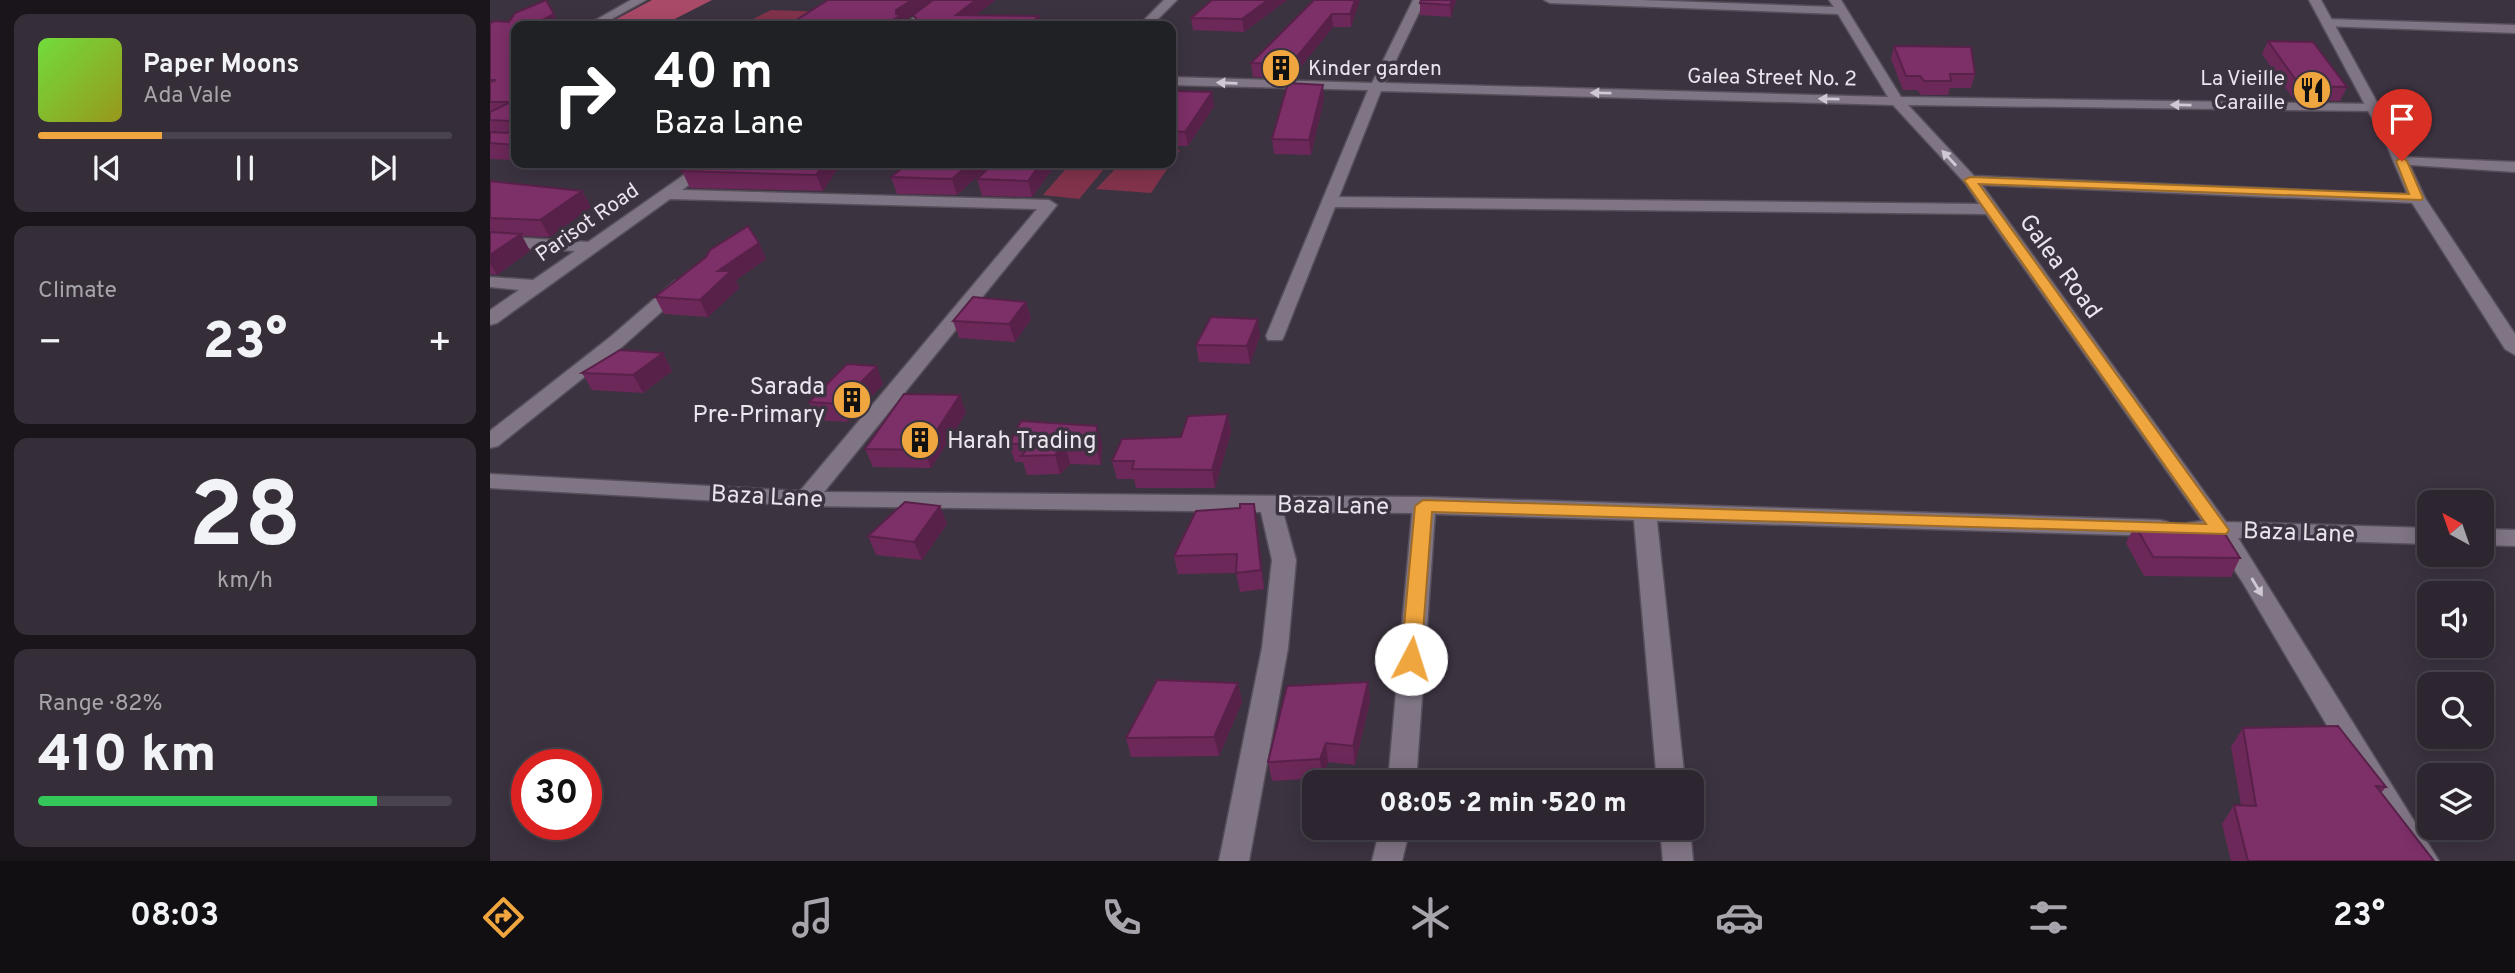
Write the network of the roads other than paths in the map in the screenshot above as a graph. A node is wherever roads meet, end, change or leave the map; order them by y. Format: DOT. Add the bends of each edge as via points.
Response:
graph roads {
  1 [pos="640,0"];
  2 [pos="946,0"];
  3 [pos="1171,0"];
  4 [pos="1419,0"];
  5 [pos="1549,0"];
  6 [pos="2315,0"];
  7 [pos="1838,6"];
  8 [pos="600,21"];
  9 [pos="915,21"];
  10 [pos="1149,21"];
  11 [pos="2327,23"];
  12 [pos="2515,29"];
  13 [pos="1176,83"];
  14 [pos="1377,87"];
  15 [pos="1897,101"];
  16 [pos="2372,107"];
  17 [pos="2402,161"];
  18 [pos="2515,167"];
  19 [pos="703,168"];
  20 [pos="1970,180"];
  21 [pos="984,182"];
  22 [pos="667,194"];
  23 [pos="2417,198"];
  24 [pos="964,201"];
  25 [pos="1331,202"];
  26 [pos="1990,208"];
  27 [pos="490,241"];
  28 [pos="590,247"];
  29 [pos="696,274"];
  30 [pos="490,282"];
  31 [pos="534,286"];
  32 [pos="490,319"];
  33 [pos="1275,336"];
  34 [pos="2515,349"];
  35 [pos="490,441"];
  36 [pos="490,481"];
  37 [pos="806,499"];
  38 [pos="1270,504"];
  39 [pos="1425,506"];
  40 [pos="1645,512"];
  41 [pos="2220,530"];
  42 [pos="2417,536"];
  43 [pos="2494,537"];
  44 [pos="2515,538"];
  45 [pos="1403,770"];
  46 [pos="1670,770"];
  47 [pos="1392,840"];
  48 [pos="1676,840"];
  49 [pos="1234,861"];
  50 [pos="1387,861"];
  51 [pos="1678,861"];
  52 [pos="2424,861"];
  1 -- 8 [label="street"];
  2 -- 9 [label="street"];
  3 -- 10 [label="street"];
  4 -- 14 [label="street"];
  5 -- 7 [label="street"];
  6 -- 11 [label="street"];
  7 -- 15 [label="street, Galea Road"];
  11 -- 12 [label="street"];
  11 -- 16 [label="street"];
  14 -- 13 [label="street, Galea Street No. 2, one-way"];
  15 -- 14 [label="street, Galea Street No. 2, one-way"];
  14 -- 25 [label="street"];
  16 -- 15 [label="street, Galea Street No. 2, one-way"];
  20 -- 15 [label="street, Galea Road, one-way"];
  16 -- 17 [label="street"];
  17 -- 18 [label="street"];
  17 -- 23 [label="street"];
  19 -- 22 [label="street, Parisot Road"];
  20 -- 23 [label="street"];
  20 -- 26 [label="street, Galea Road"];
  21 -- 24 [label="street"];
  22 -- 24 [label="street"];
  22 -- 28 [label="street, Parisot Road"];
  23 -- 34 [label="street"];
  24 -- 37 [label="street" via="1049,205"];
  25 -- 26 [label="street"];
  25 -- 33 [label="street"];
  26 -- 41 [label="street, Galea Road"];
  27 -- 28 [label="street"];
  28 -- 31 [label="street, Parisot Road"];
  29 -- 35 [label="street"];
  30 -- 31 [label="street"];
  31 -- 32 [label="street, Parisot Road"];
  36 -- 37 [label="street, Baza Lane"];
  37 -- 38 [label="street, Baza Lane"];
  38 -- 39 [label="street, Baza Lane"];
  38 -- 49 [label="street" via="1284,560 1277,636"];
  39 -- 40 [label="street, Baza Lane"];
  39 -- 45 [label="street"];
  40 -- 41 [label="street, Baza Lane"];
  40 -- 46 [label="street"];
  41 -- 42 [label="street, Baza Lane"];
  41 -- 52 [label="street, Galea Road, one-way"];
  43 -- 44 [label="street"];
  47 -- 50 [label="street"];
  48 -- 51 [label="street"];
}
